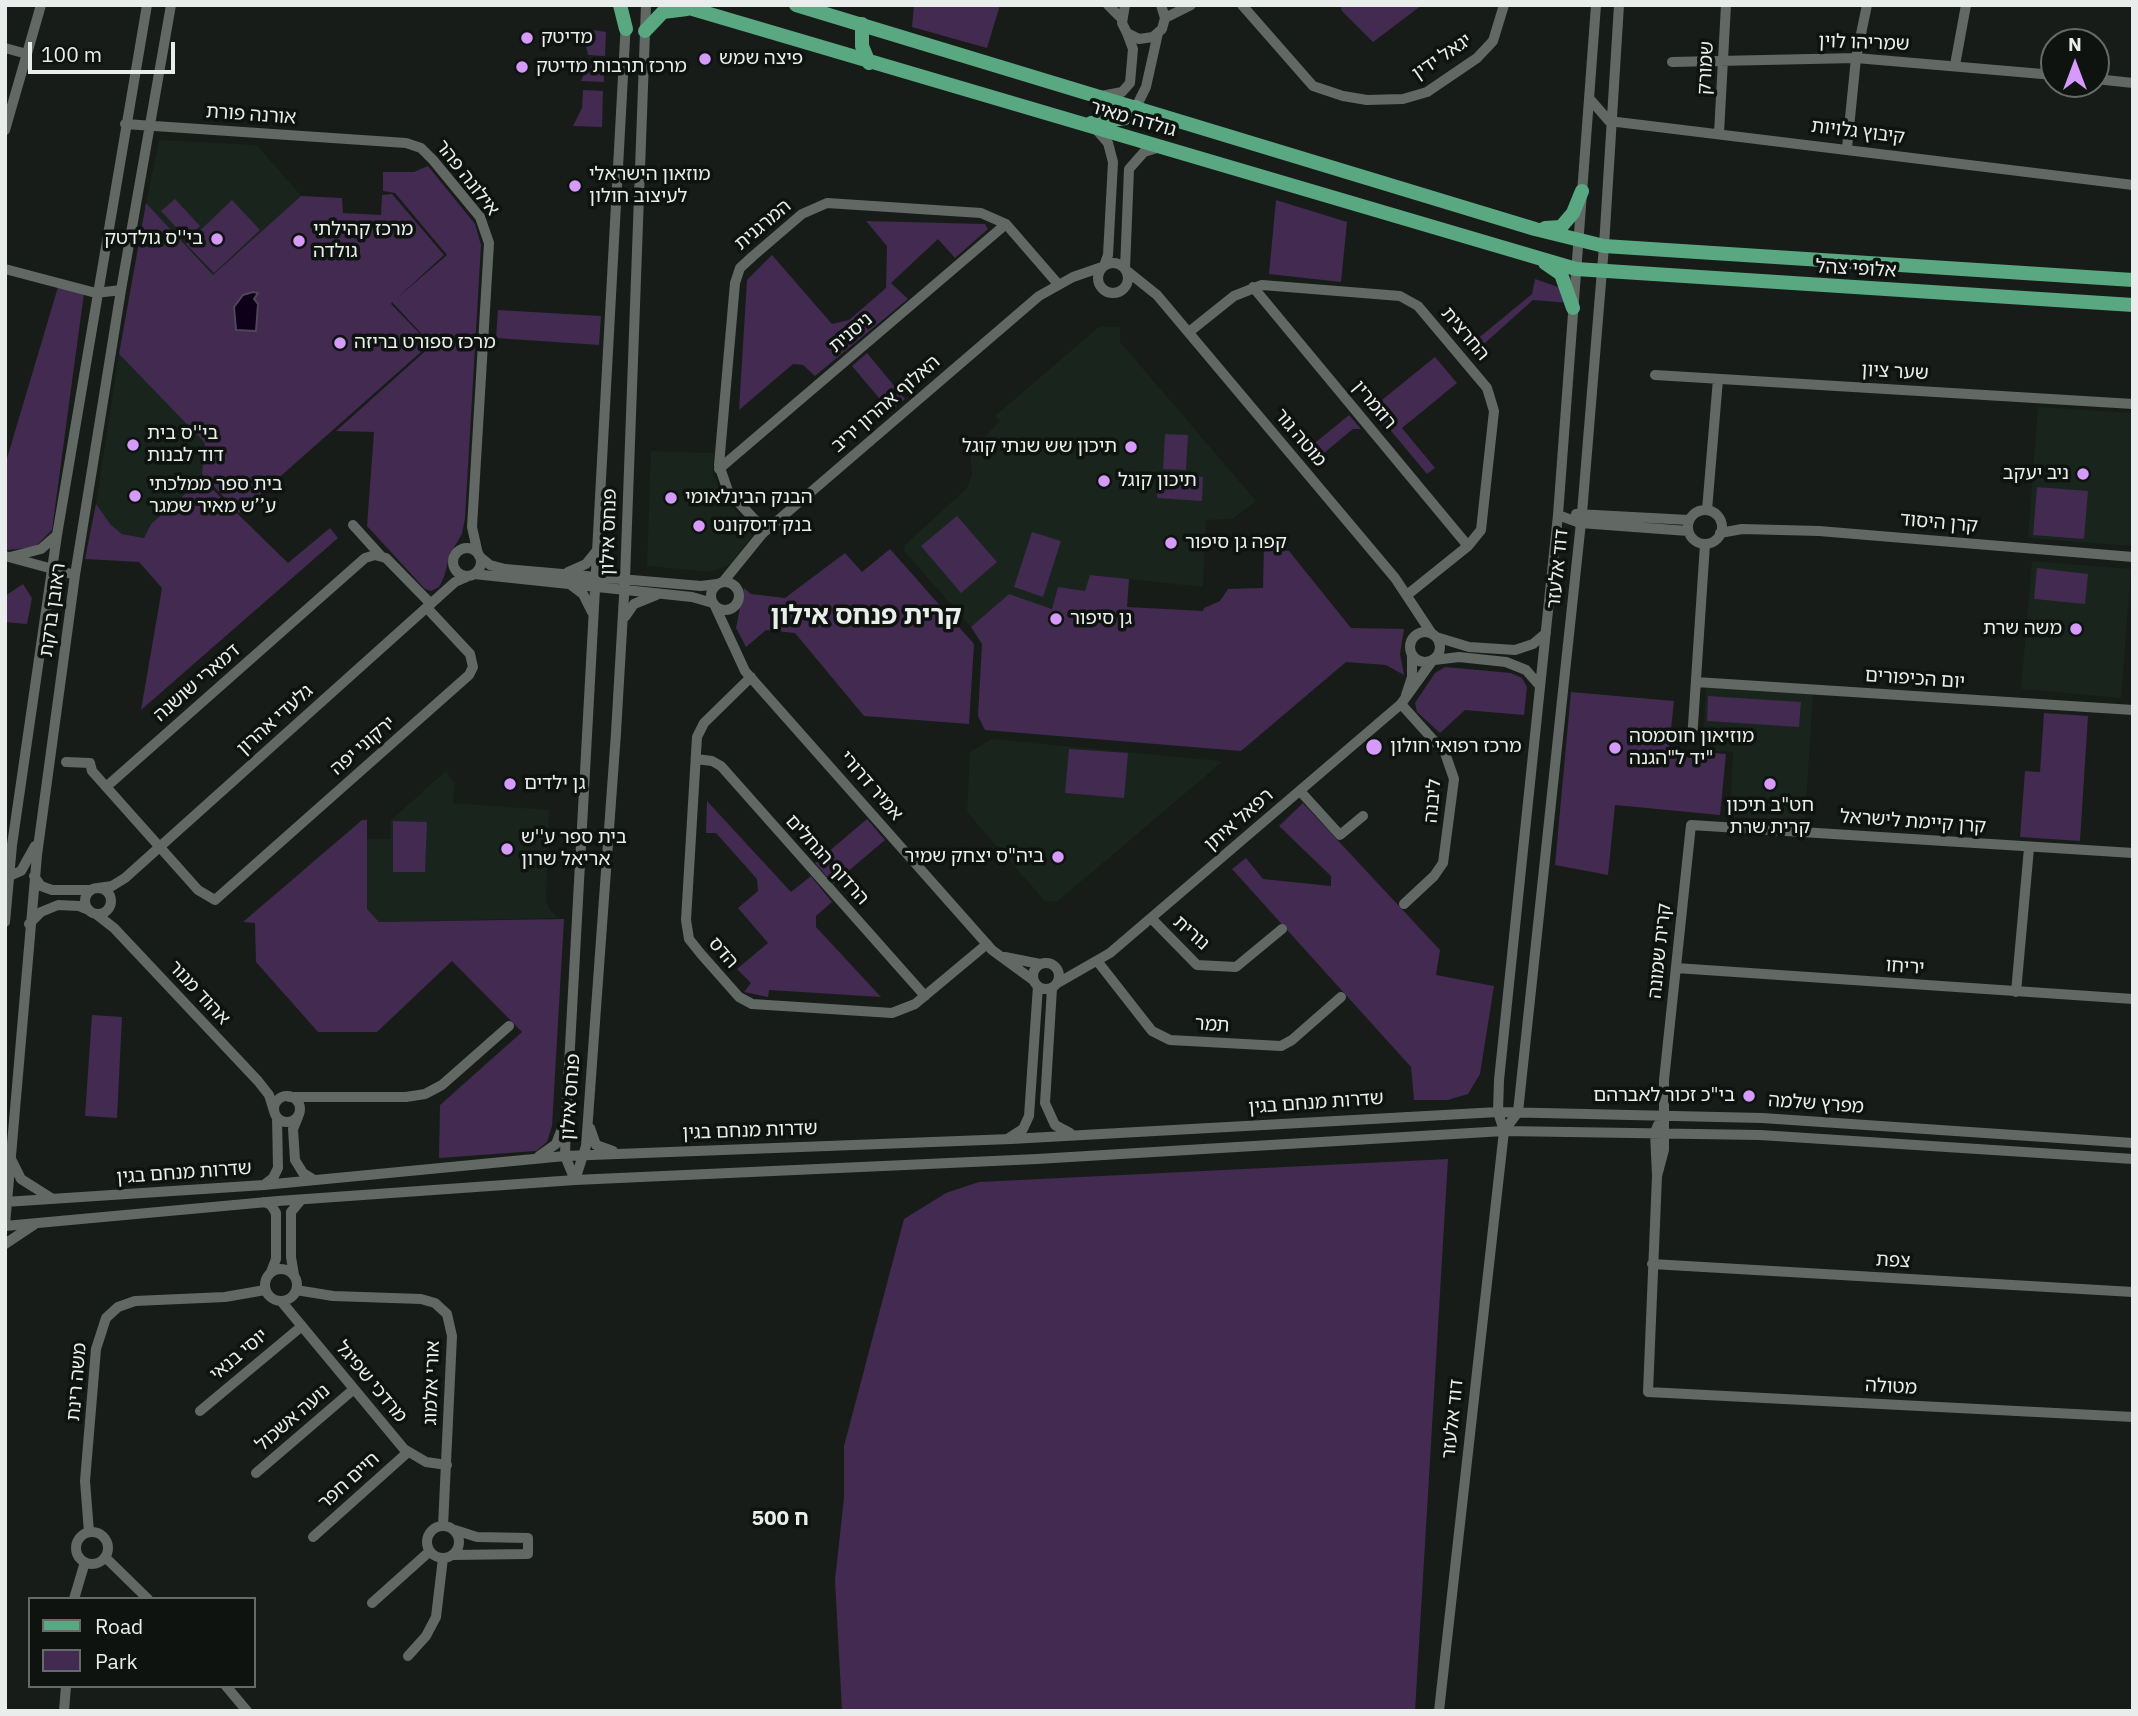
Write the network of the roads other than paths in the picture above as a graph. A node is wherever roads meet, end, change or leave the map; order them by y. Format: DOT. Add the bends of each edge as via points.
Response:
graph roads {
  1 [pos="41,5"];
  2 [pos="147,5"];
  3 [pos="171,5"];
  4 [pos="620,5"];
  5 [pos="626,5"];
  6 [pos="646,5"];
  7 [pos="796,5"];
  8 [pos="1108,5"];
  9 [pos="1125,5"];
  10 [pos="1161,5"];
  11 [pos="1191,5"];
  12 [pos="1242,5"];
  13 [pos="1504,5"];
  14 [pos="1597,5"];
  15 [pos="1619,5"];
  16 [pos="1726,5"];
  17 [pos="1867,5"];
  18 [pos="1966,5"];
  19 [pos="685,7"];
  20 [pos="1121,18"];
  21 [pos="1165,18"];
  22 [pos="862,24"];
  23 [pos="626,29"];
  24 [pos="645,31"];
  25 [pos="1127,33"];
  26 [pos="1158,33"];
  27 [pos="5,48"];
  28 [pos="26,54"];
  29 [pos="1856,58"];
  30 [pos="1724,61"];
  31 [pos="1672,62"];
  32 [pos="869,63"];
  33 [pos="1955,65"];
  34 [pos="2040,74"];
  35 [pos="2110,81"];
  36 [pos="2133,83"];
  37 [pos="1146,87"];
  38 [pos="1100,96"];
  39 [pos="1589,98"];
  40 [pos="1136,107"];
  41 [pos="1155,113"];
  42 [pos="1609,121"];
  43 [pos="125,124"];
  44 [pos="150,126"];
  45 [pos="1087,126"];
  46 [pos="5,130"];
  47 [pos="1719,133"];
  48 [pos="376,141"];
  49 [pos="1160,147"];
  50 [pos="1847,148"];
  51 [pos="2133,185"];
  52 [pos="1582,191"];
  53 [pos="1006,224"];
  54 [pos="1535,229"];
  55 [pos="1578,241"];
  56 [pos="1604,246"];
  57 [pos="1533,254"];
  58 [pos="1103,267"];
  59 [pos="5,269"];
  60 [pos="1576,269"];
  61 [pos="1126,270"];
  62 [pos="1601,273"];
  63 [pos="2133,281"];
  64 [pos="1060,283"];
  65 [pos="1100,287"];
  66 [pos="1253,287"];
  67 [pos="121,290"];
  68 [pos="96,293"];
  69 [pos="1118,293"];
  70 [pos="1157,295"];
  71 [pos="2133,305"];
  72 [pos="1573,308"];
  73 [pos="1189,332"];
  74 [pos="1655,375"];
  75 [pos="1718,379"];
  76 [pos="2133,404"];
  77 [pos="719,469"];
  78 [pos="1707,510"];
  79 [pos="1558,515"];
  80 [pos="1581,518"];
  81 [pos="1688,525"];
  82 [pos="353,526"];
  83 [pos="472,527"];
  84 [pos="1721,528"];
  85 [pos="765,531"];
  86 [pos="57,535"];
  87 [pos="1705,544"];
  88 [pos="1468,546"];
  89 [pos="598,549"];
  90 [pos="626,549"];
  91 [pos="459,551"];
  92 [pos="381,555"];
  93 [pos="479,555"];
  94 [pos="7,557"];
  95 [pos="2133,557"];
  96 [pos="741,560"];
  97 [pos="454,566"];
  98 [pos="52,568"];
  99 [pos="561,573"];
  100 [pos="75,575"];
  101 [pos="472,575"];
  102 [pos="596,582"];
  103 [pos="651,582"];
  104 [pos="568,583"];
  105 [pos="720,583"];
  106 [pos="624,585"];
  107 [pos="448,589"];
  108 [pos="738,589"];
  109 [pos="660,594"];
  110 [pos="1407,595"];
  111 [pos="713,603"];
  112 [pos="737,604"];
  113 [pos="1413,605"];
  114 [pos="429,606"];
  115 [pos="594,617"];
  116 [pos="622,623"];
  117 [pos="1546,633"];
  118 [pos="1434,635"];
  119 [pos="730,639"];
  120 [pos="1412,640"];
  121 [pos="1412,654"];
  122 [pos="1433,660"];
  123 [pos="751,677"];
  124 [pos="1696,682"];
  125 [pos="1541,687"];
  126 [pos="1401,704"];
  127 [pos="2133,710"];
  128 [pos="1692,740"];
  129 [pos="696,760"];
  130 [pos="66,762"];
  131 [pos="106,787"];
  132 [pos="1300,791"];
  133 [pos="1363,816"];
  134 [pos="1691,825"];
  135 [pos="14,832"];
  136 [pos="40,836"];
  137 [pos="5,847"];
  138 [pos="159,847"];
  139 [pos="2029,848"];
  140 [pos="2133,853"];
  141 [pos="34,876"];
  142 [pos="7,878"];
  143 [pos="125,878"];
  144 [pos="94,889"];
  145 [pos="111,904"];
  146 [pos="1404,904"];
  147 [pos="92,912"];
  148 [pos="6,913"];
  149 [pos="1151,918"];
  150 [pos="5,922"];
  151 [pos="29,924"];
  152 [pos="114,928"];
  153 [pos="1282,929"];
  154 [pos="990,947"];
  155 [pos="1098,962"];
  156 [pos="1040,964"];
  157 [pos="1054,965"];
  158 [pos="1676,968"];
  159 [pos="1036,983"];
  160 [pos="1054,986"];
  161 [pos="2016,992"];
  162 [pos="925,996"];
  163 [pos="1341,997"];
  164 [pos="2133,999"];
  165 [pos="509,1026"];
  166 [pos="1499,1080"];
  167 [pos="1664,1080"];
  168 [pos="258,1081"];
  169 [pos="323,1096"];
  170 [pos="287,1097"];
  171 [pos="1478,1112"];
  172 [pos="1498,1112"];
  173 [pos="1518,1112"];
  174 [pos="275,1114"];
  175 [pos="299,1114"];
  176 [pos="1651,1114"];
  177 [pos="1666,1114"];
  178 [pos="566,1120"];
  179 [pos="587,1120"];
  180 [pos="1504,1130"];
  181 [pos="1660,1132"];
  182 [pos="1080,1135"];
  183 [pos="1007,1139"];
  184 [pos="2133,1143"];
  185 [pos="619,1153"];
  186 [pos="584,1155"];
  187 [pos="10,1156"];
  188 [pos="565,1156"];
  189 [pos="536,1158"];
  190 [pos="2133,1159"];
  191 [pos="314,1180"];
  192 [pos="575,1180"];
  193 [pos="264,1185"];
  194 [pos="54,1199"];
  195 [pos="301,1200"];
  196 [pos="6,1202"];
  197 [pos="264,1202"];
  198 [pos="35,1223"];
  199 [pos="5,1225"];
  200 [pos="5,1244"];
  201 [pos="1652,1265"];
  202 [pos="271,1272"];
  203 [pos="294,1275"];
  204 [pos="265,1290"];
  205 [pos="296,1290"];
  206 [pos="2133,1292"];
  207 [pos="281,1301"];
  208 [pos="302,1326"];
  209 [pos="354,1389"];
  210 [pos="200,1411"];
  211 [pos="2133,1417"];
  212 [pos="408,1452"];
  213 [pos="447,1465"];
  214 [pos="256,1473"];
  215 [pos="443,1526"];
  216 [pos="455,1530"];
  217 [pos="89,1532"];
  218 [pos="313,1536"];
  219 [pos="430,1551"];
  220 [pos="448,1556"];
  221 [pos="105,1557"];
  222 [pos="85,1562"];
  223 [pos="75,1597"];
  224 [pos="146,1597"];
  225 [pos="372,1603"];
  226 [pos="408,1656"];
  227 [pos="66,1688"];
  228 [pos="228,1688"];
  229 [pos="64,1711"];
  230 [pos="247,1711"];
  231 [pos="1439,1711"];
  1 -- 28 [label="street"];
  2 -- 43 [label="street, ראובן ברקת"];
  3 -- 44 [label="street, ראובן ברקת"];
  4 -- 23 [label="main road"];
  5 -- 23 [label="street, פנחס אילון"];
  6 -- 24 [label="street, פנחס אילון"];
  7 -- 22 [label="main road, גולדה מאיר"];
  8 -- 20 [label="street"];
  9 -- 20 [label="street"];
  10 -- 21 [label="street"];
  11 -- 21 [label="street"];
  12 -- 13 [label="street, יגאל ידין" via="1313,86 1367,100 1403,99 1427,92 1457,72 1493,41"];
  14 -- 39 [label="street, דוד אלעזר"];
  15 -- 42 [label="street, דוד אלעזר"];
  16 -- 30 [label="street, שמורק"];
  17 -- 29 [label="street"];
  18 -- 33 [label="street"];
  19 -- 24 [label="main road" via="663,12"];
  19 -- 32 [label="main road, גולדה מאיר"];
  20 -- 25 [label="street"];
  21 -- 26 [label="street"];
  22 -- 32 [label="main road" via="862,46"];
  22 -- 38 [label="main road, גולדה מאיר"];
  23 -- 89 [label="street, פנחס אילון"];
  24 -- 90 [label="street, פנחס אילון"];
  25 -- 26 [label="street" via="1139,39"];
  25 -- 38 [label="street" via="1133,49 1130,83 1122,92"];
  26 -- 37 [label="street"];
  27 -- 28 [label="street"];
  28 -- 46 [label="street"];
  29 -- 30 [label="street, שמריהו לוין"];
  29 -- 33 [label="street, שמריהו לוין"];
  29 -- 50 [label="street"];
  30 -- 31 [label="street, שמריהו לוין"];
  30 -- 47 [label="street, שמורק"];
  32 -- 45 [label="main road, גולדה מאיר"];
  33 -- 34 [label="street, שמריהו לוין"];
  35 -- 36 [label="street"];
  37 -- 40 [label="street"];
  37 -- 41 [label="street" via="1145,102"];
  38 -- 40 [label="main road, גולדה מאיר"];
  39 -- 42 [label="street"];
  39 -- 52 [label="street, דוד אלעזר"];
  40 -- 41 [label="main road, גולדה מאיר"];
  40 -- 45 [label="main road" via="1125,118"];
  41 -- 54 [label="main road, גולדה מאיר"];
  42 -- 47 [label="street, קיבוץ גלויות"];
  42 -- 56 [label="street, דוד אלעזר"];
  43 -- 44 [label="street, אורנה פורת"];
  43 -- 68 [label="street, ראובן ברקת"];
  44 -- 48 [label="street, אורנה פורת"];
  44 -- 67 [label="street, ראובן ברקת"];
  45 -- 49 [label="main road, גולדה מאיר"];
  45 -- 58 [label="street" via="1108,143 1113,162 1108,255"];
  47 -- 50 [label="street, קיבוץ גלויות"];
  48 -- 83 [label="street, אילונה פהר" via="409,143 427,153 480,217 488,235"];
  49 -- 57 [label="main road, גולדה מאיר"];
  49 -- 61 [label="street" via="1144,152 1129,169"];
  50 -- 51 [label="street, קיבוץ גלויות"];
  52 -- 54 [label="main road" via="1562,227"];
  52 -- 55 [label="street, דוד אלעזר"];
  53 -- 64 [label="street, המרגנית"];
  53 -- 77 [label="street, ניסנית"];
  53 -- 77 [label="street, המרגנית" via="981,213 827,203 802,214 746,261 734,287"];
  54 -- 55 [label="main road, גולדה מאיר"];
  55 -- 56 [label="main road, אלופי צהל"];
  55 -- 60 [label="street, דוד אלעזר"];
  56 -- 62 [label="street, דוד אלעזר"];
  56 -- 63 [label="main road, אלופי צהל"];
  57 -- 60 [label="main road, גולדה מאיר"];
  57 -- 72 [label="main road" via="1561,274"];
  58 -- 61 [label="street" via="1118,264"];
  58 -- 64 [label="street, האלוף אהרון יריב"];
  58 -- 65 [label="street" via="1098,276"];
  59 -- 68 [label="street"];
  60 -- 62 [label="main road, אלופי צהל"];
  60 -- 72 [label="street, דוד אלעזר"];
  61 -- 69 [label="street" via="1126,285"];
  61 -- 70 [label="street, מוטה גור"];
  62 -- 71 [label="main road, אלופי צהל"];
  62 -- 80 [label="street, דוד אלעזר"];
  64 -- 65 [label="street" via="1082,280"];
  64 -- 85 [label="street, האלוף אהרון יריב" via="1039,296"];
  65 -- 69 [label="street"];
  66 -- 73 [label="street, החרצית" via="1234,296"];
  66 -- 88 [label="street, רוזמרין"];
  66 -- 88 [label="street, החרצית" via="1276,284 1408,299 1487,388 1494,411 1483,522"];
  67 -- 68 [label="street"];
  67 -- 100 [label="street, ראובן ברקת"];
  68 -- 86 [label="street, ראובן ברקת"];
  69 -- 70 [label="street" via="1140,289"];
  70 -- 73 [label="street, מוטה גור"];
  72 -- 79 [label="street, דוד אלעזר"];
  73 -- 110 [label="street, מוטה גור"];
  74 -- 75 [label="street, שער ציון"];
  75 -- 76 [label="street, שער ציון"];
  75 -- 78 [label="street"];
  77 -- 85 [label="street" via="728,491"];
  78 -- 81 [label="street" via="1696,512"];
  78 -- 84 [label="street" via="1716,514"];
  79 -- 80 [label="street"];
  79 -- 117 [label="street, דוד אלעזר"];
  80 -- 81 [label="street"];
  80 -- 173 [label="street, דוד אלעזר"];
  81 -- 87 [label="street" via="1694,540"];
  82 -- 92 [label="street"];
  83 -- 91 [label="street, אילונה פהר"];
  83 -- 93 [label="street, אילונה פהר"];
  84 -- 87 [label="street" via="1714,541"];
  84 -- 95 [label="street, קרן היסוד" via="1819,531"];
  85 -- 96 [label="street, האלוף אהרון יריב"];
  86 -- 94 [label="street" via="41,548"];
  86 -- 98 [label="street, ראובן ברקת"];
  87 -- 124 [label="street"];
  88 -- 110 [label="street, החרצית"];
  89 -- 99 [label="street" via="586,564"];
  89 -- 102 [label="street, פנחס אילון"];
  90 -- 103 [label="street" via="633,566"];
  90 -- 106 [label="street, פנחס אילון"];
  91 -- 93 [label="street" via="470,549"];
  91 -- 97 [label="street"];
  92 -- 114 [label="street"];
  92 -- 131 [label="street, דמארי שושנה" via="363,560"];
  93 -- 99 [label="street" via="502,568"];
  93 -- 101 [label="street" via="480,566"];
  94 -- 98 [label="street"];
  96 -- 105 [label="street, האלוף אהרון יריב"];
  96 -- 108 [label="street"];
  97 -- 101 [label="street" via="461,574"];
  97 -- 107 [label="street"];
  98 -- 100 [label="street"];
  98 -- 135 [label="street, ראובן ברקת"];
  99 -- 102 [label="street"];
  100 -- 136 [label="street, ראובן ברקת"];
  101 -- 104 [label="street"];
  101 -- 107 [label="street, גלעדי אהרון"];
  102 -- 104 [label="street"];
  102 -- 106 [label="street"];
  102 -- 115 [label="street, פנחס אילון"];
  103 -- 105 [label="street"];
  103 -- 106 [label="street"];
  104 -- 115 [label="street" via="583,594"];
  105 -- 108 [label="street" via="732,583"];
  105 -- 111 [label="street" via="711,594"];
  106 -- 109 [label="street"];
  106 -- 116 [label="street, פנחס אילון"];
  107 -- 114 [label="street, גלעדי אהרון"];
  108 -- 112 [label="street"];
  109 -- 111 [label="street"];
  109 -- 116 [label="street" via="634,604"];
  110 -- 113 [label="street, מוטה גור"];
  111 -- 112 [label="street" via="725,610"];
  111 -- 119 [label="street, אמיר דרורי"];
  112 -- 119 [label="street"];
  113 -- 118 [label="street, מוטה גור"];
  113 -- 120 [label="street"];
  114 -- 138 [label="street, גלעדי אהרון"];
  114 -- 138 [label="street, ירקוני יפה" via="468,650 473,664 469,676 215,900 198,890"];
  115 -- 178 [label="street, פנחס אילון"];
  116 -- 179 [label="street, פנחס אילון"];
  117 -- 118 [label="street" via="1529,646 1510,650 1461,645"];
  117 -- 125 [label="street, דוד אלעזר"];
  118 -- 120 [label="street" via="1420,633"];
  118 -- 122 [label="street" via="1441,650"];
  119 -- 123 [label="street, אמיר דרורי"];
  120 -- 121 [label="street"];
  121 -- 122 [label="street" via="1420,662"];
  121 -- 126 [label="street" via="1412,677"];
  122 -- 125 [label="street" via="1459,657 1506,662 1526,670"];
  122 -- 126 [label="street, רפאל איתן"];
  123 -- 129 [label="street, הדס" via="701,727"];
  123 -- 154 [label="street, אמיר דרורי"];
  124 -- 127 [label="street, יום הכיפורים"];
  124 -- 128 [label="street"];
  125 -- 166 [label="street, דוד אלעזר"];
  126 -- 132 [label="street, רפאל איתן"];
  126 -- 146 [label="street, ליבנה" via="1445,753 1454,779 1443,863"];
  129 -- 162 [label="street, הרדוף הנחלים" via="720,766"];
  129 -- 162 [label="street, הדס" via="686,928 693,945 737,995 761,1006 889,1013 907,1009"];
  130 -- 131 [label="street" via="90,763"];
  131 -- 138 [label="street"];
  132 -- 133 [label="street" via="1340,835"];
  132 -- 149 [label="street, רפאל איתן"];
  134 -- 139 [label="street, קרן קיימת לישראל"];
  134 -- 158 [label="street, קרית שמונה"];
  135 -- 137 [label="street"];
  135 -- 142 [label="street, ראובן ברקת"];
  136 -- 141 [label="street, ראובן ברקת"];
  136 -- 142 [label="street" via="23,869"];
  138 -- 143 [label="street, גלעדי אהרון"];
  139 -- 140 [label="street, קרן קיימת לישראל"];
  139 -- 161 [label="street"];
  141 -- 144 [label="street, גלעדי אהרון" via="41,886 52,890"];
  141 -- 151 [label="street, ראובן ברקת"];
  142 -- 148 [label="street, ראובן ברקת"];
  143 -- 144 [label="street, גלעדי אהרון"];
  143 -- 145 [label="street, גלעדי אהרון"];
  144 -- 145 [label="street" via="109,893"];
  144 -- 147 [label="street" via="85,901"];
  145 -- 147 [label="street" via="104,913"];
  145 -- 152 [label="street"];
  147 -- 151 [label="street" via="71,905 52,906"];
  147 -- 152 [label="street, אהוד מנור"];
  148 -- 150 [label="street, ראובן ברקת"];
  149 -- 153 [label="street, נורית" via="1197,965 1236,967"];
  149 -- 155 [label="street, רפאל איתן"];
  151 -- 187 [label="street, ראובן ברקת"];
  152 -- 168 [label="street, אהוד מנור"];
  154 -- 156 [label="street, אמיר דרורי" via="1017,961"];
  154 -- 159 [label="street, אמיר דרורי"];
  154 -- 162 [label="street, הדס"];
  155 -- 157 [label="street"];
  155 -- 160 [label="street, רפאל איתן"];
  155 -- 163 [label="street, תמר" via="1152,1031 1170,1040 1281,1046"];
  156 -- 157 [label="street"];
  156 -- 159 [label="street" via="1034,970"];
  157 -- 160 [label="street" via="1059,974"];
  158 -- 161 [label="street, יריחו"];
  158 -- 167 [label="street, קרית שמונה"];
  159 -- 160 [label="street"];
  159 -- 183 [label="street" via="1029,1116 1020,1132"];
  160 -- 182 [label="street" via="1045,1103 1055,1125"];
  161 -- 164 [label="street, יריחו"];
  165 -- 169 [label="street" via="442,1085 425,1094"];
  166 -- 171 [label="street"];
  166 -- 172 [label="street, דוד אלעזר"];
  167 -- 176 [label="street, קרית שמונה"];
  167 -- 177 [label="street, קרית שמונה"];
  168 -- 170 [label="street, אהוד מנור"];
  168 -- 174 [label="street, אהוד מנור"];
  169 -- 170 [label="street"];
  169 -- 175 [label="street" via="307,1103"];
  170 -- 174 [label="street" via="277,1102"];
  170 -- 175 [label="street" via="298,1102"];
  171 -- 172 [label="street, שדרות מנחם בגין"];
  171 -- 182 [label="street, שדרות מנחם בגין"];
  172 -- 173 [label="street, מפרץ שלמה"];
  172 -- 180 [label="street, דוד אלעזר"];
  173 -- 176 [label="street, מפרץ שלמה"];
  173 -- 180 [label="street"];
  174 -- 175 [label="street" via="287,1122"];
  174 -- 193 [label="street, אהוד מנור" via="278,1168"];
  175 -- 191 [label="street" via="293,1129 295,1160"];
  176 -- 177 [label="street, מפרץ שלמה"];
  177 -- 181 [label="street"];
  177 -- 184 [label="street, מפרץ שלמה"];
  178 -- 188 [label="street, פנחס אילון"];
  178 -- 189 [label="street" via="555,1144"];
  179 -- 185 [label="street" via="596,1145"];
  179 -- 186 [label="street, פנחס אילון"];
  180 -- 181 [label="street, מפרץ שלמה"];
  180 -- 192 [label="street, שדרות מנחם בגין" via="1037,1159"];
  180 -- 231 [label="street, דוד אלעזר"];
  181 -- 190 [label="street, מפרץ שלמה"];
  181 -- 201 [label="street"];
  182 -- 183 [label="street, שדרות מנחם בגין"];
  183 -- 185 [label="street, שדרות מנחם בגין"];
  185 -- 186 [label="street, שדרות מנחם בגין"];
  186 -- 188 [label="street, שדרות מנחם בגין"];
  186 -- 192 [label="street, פנחס אילון"];
  187 -- 194 [label="street" via="21,1179"];
  187 -- 196 [label="street, ראובן ברקת"];
  188 -- 189 [label="street, שדרות מנחם בגין"];
  188 -- 192 [label="street, פנחס אילון"];
  189 -- 191 [label="street, שדרות מנחם בגין"];
  191 -- 193 [label="street, שדרות מנחם בגין"];
  192 -- 195 [label="street, שדרות מנחם בגין"];
  193 -- 194 [label="street, שדרות מנחם בגין"];
  194 -- 196 [label="street, שדרות מנחם בגין"];
  195 -- 197 [label="street, שדרות מנחם בגין"];
  195 -- 203 [label="street" via="291,1212"];
  196 -- 199 [label="street, ראובן ברקת"];
  197 -- 198 [label="street, שדרות מנחם בגין"];
  197 -- 202 [label="street" via="276,1213 276,1259"];
  198 -- 199 [label="street, שדרות מנחם בגין"];
  198 -- 200 [label="street, שדרות מנחם בגין"];
  201 -- 206 [label="street, צפת"];
  201 -- 211 [label="street, מטולה" via="1647,1392"];
  202 -- 203 [label="street" via="286,1269"];
  202 -- 204 [label="street"];
  203 -- 205 [label="street"];
  204 -- 207 [label="street"];
  204 -- 217 [label="street, משה רינת" via="225,1297 135,1301 106,1318 96,1349 85,1481"];
  205 -- 207 [label="street"];
  205 -- 213 [label="street, אורי אלמוג" via="333,1296 421,1298 444,1310 452,1336"];
  207 -- 208 [label="street, מרדכי שפיגל"];
  208 -- 209 [label="street, מרדכי שפיגל"];
  208 -- 210 [label="street, יוסי בנאי"];
  209 -- 212 [label="street, מרדכי שפיגל"];
  209 -- 214 [label="street, נועה אשכול"];
  212 -- 213 [label="street, מרדכי שפיגל" via="426,1462"];
  212 -- 218 [label="street, חיים חפר"];
  213 -- 215 [label="street, אורי אלמוג"];
  215 -- 216 [label="street"];
  215 -- 219 [label="street" via="429,1534"];
  216 -- 220 [label="street" via="460,1542"];
  216 -- 220 [label="street" via="477,1537 528,1538 528,1554"];
  217 -- 221 [label="street" via="106,1541"];
  217 -- 222 [label="street" via="76,1545"];
  219 -- 220 [label="street"];
  219 -- 225 [label="street"];
  220 -- 226 [label="street" via="436,1617"];
  221 -- 222 [label="street" via="97,1563"];
  221 -- 224 [label="street"];
  222 -- 223 [label="street"];
  227 -- 229 [label="street"];
  228 -- 230 [label="street"];
}
